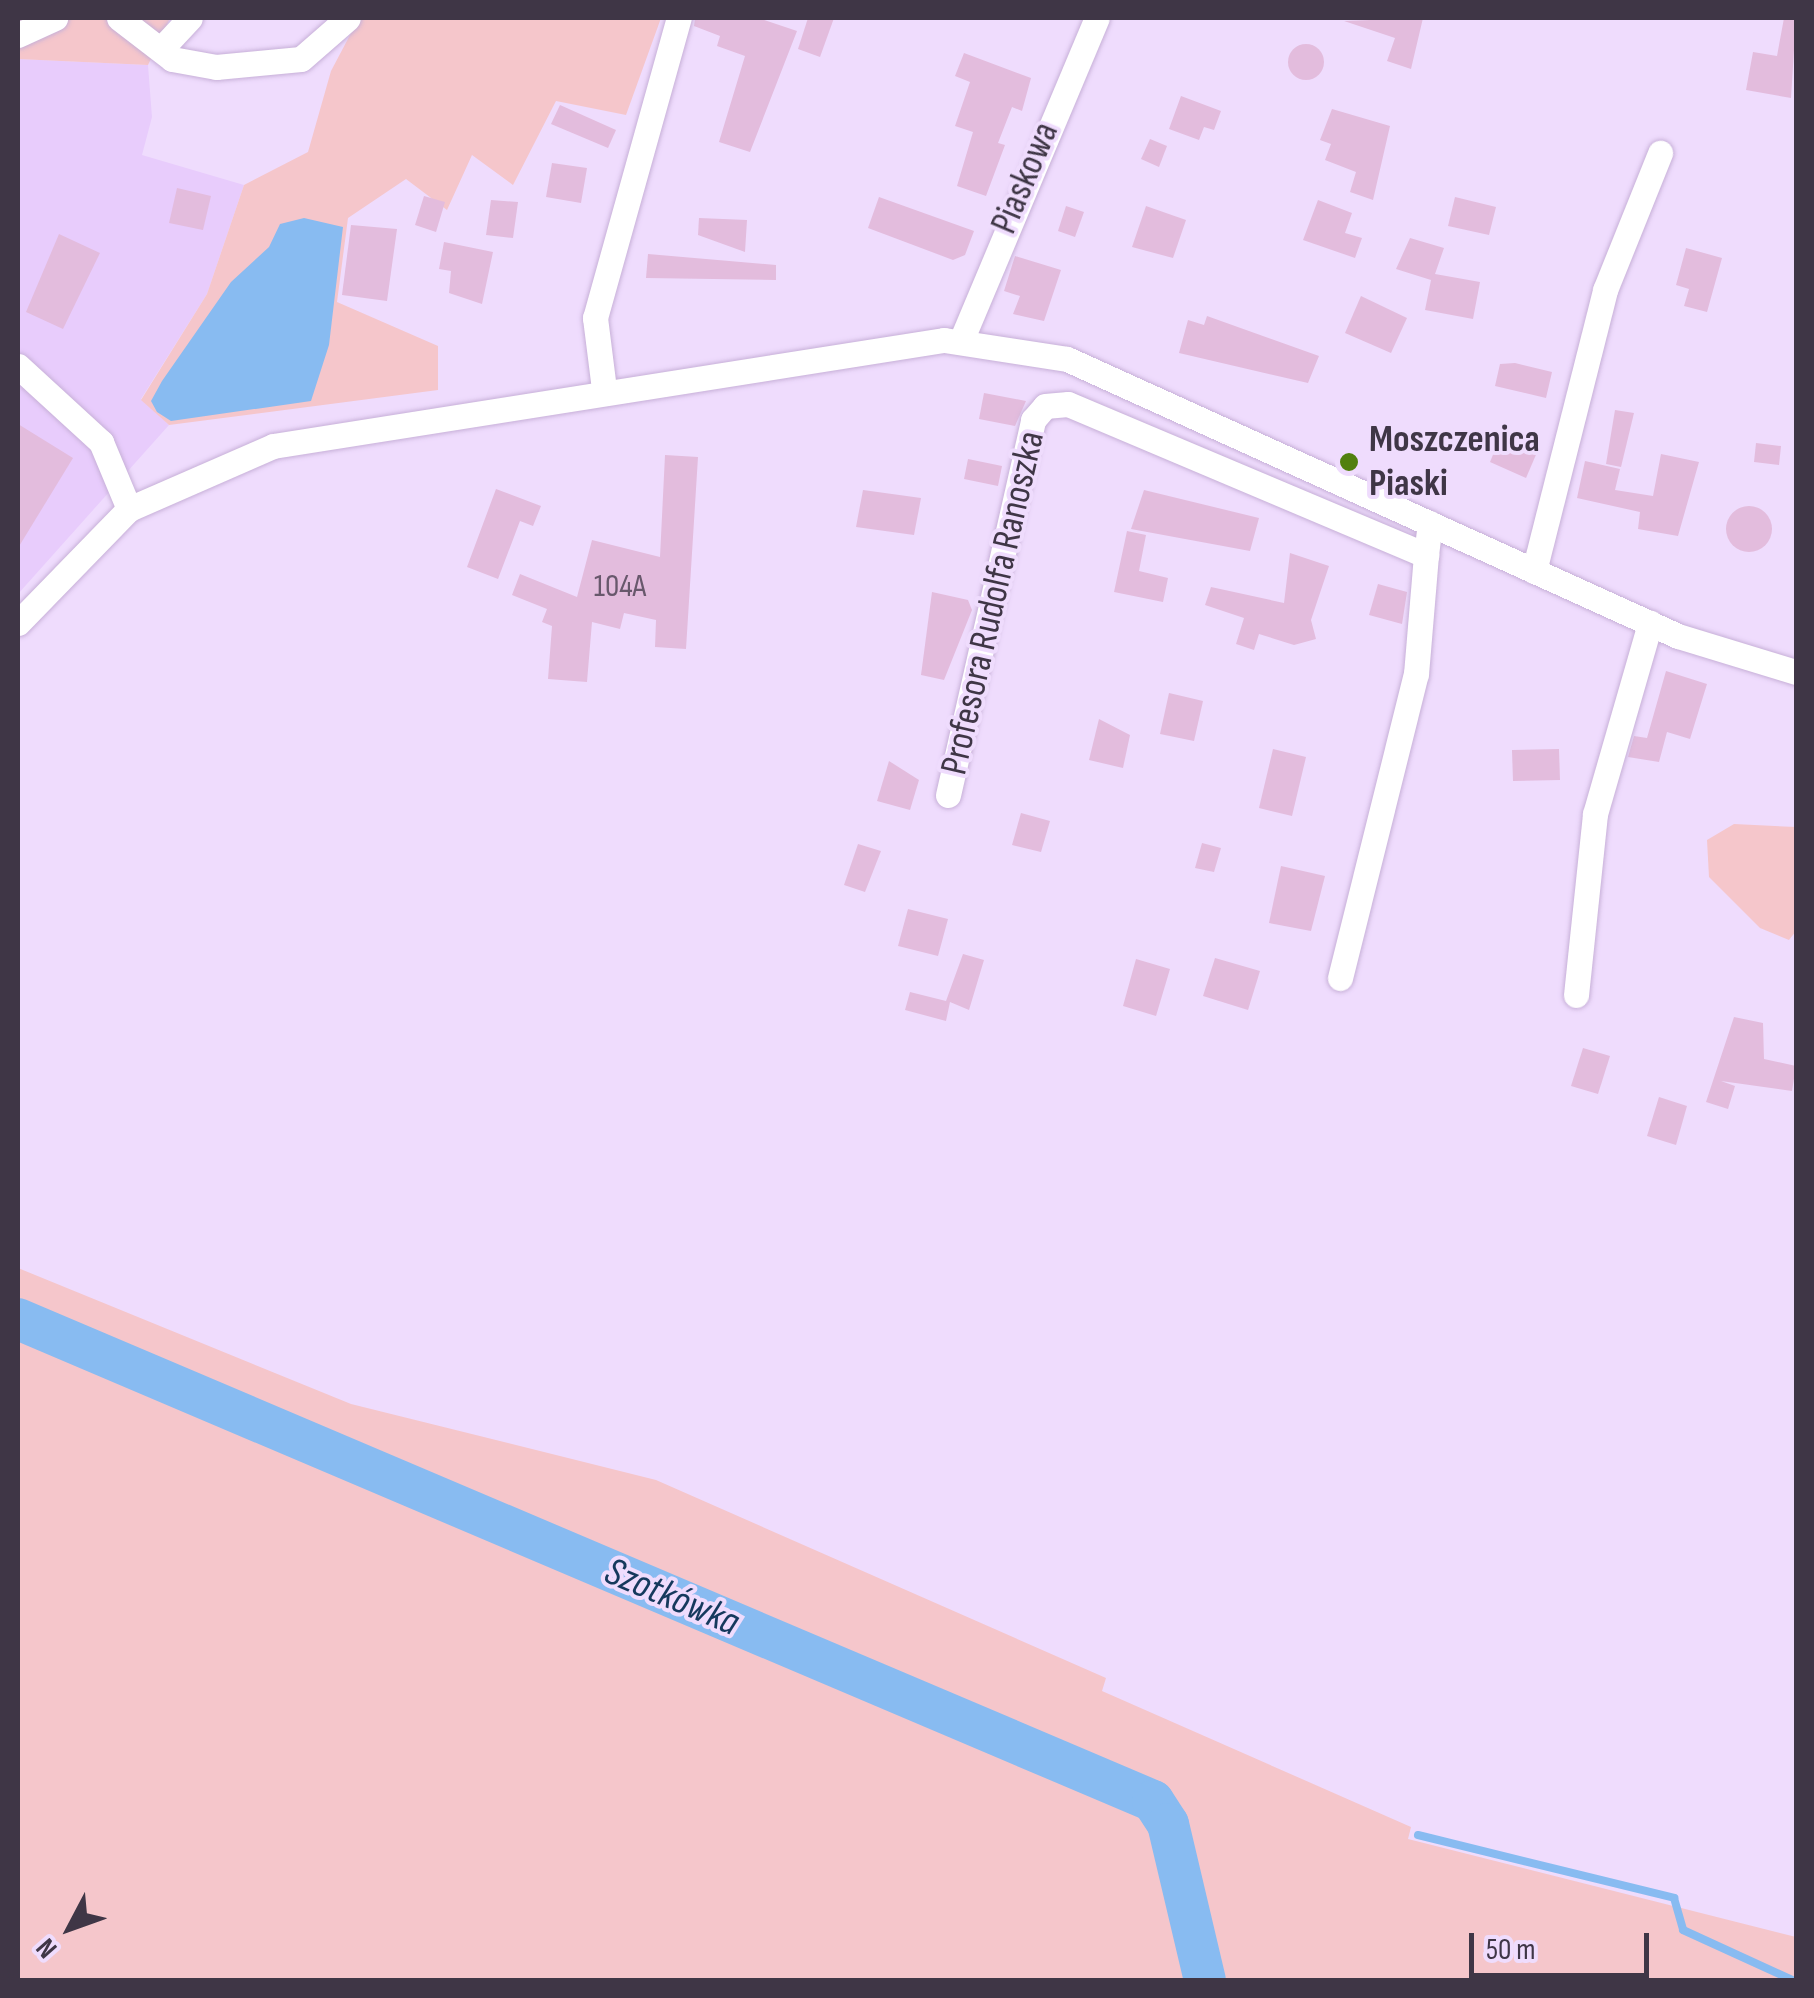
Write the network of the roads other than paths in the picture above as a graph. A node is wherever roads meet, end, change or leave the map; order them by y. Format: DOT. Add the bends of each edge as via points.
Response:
graph roads {
  1 [pos="55,18"];
  2 [pos="120,18"];
  3 [pos="190,18"];
  4 [pos="348,18"];
  5 [pos="679,18"];
  6 [pos="1096,18"];
  7 [pos="18,35"];
  8 [pos="161,49"];
  9 [pos="1660,153"];
  10 [pos="961,341"];
  11 [pos="18,366"];
  12 [pos="604,389"];
  13 [pos="129,510"];
  14 [pos="1430,523"];
  15 [pos="1426,554"];
  16 [pos="1534,571"];
  17 [pos="1650,623"];
  18 [pos="18,624"];
  19 [pos="1796,672"];
  20 [pos="948,795"];
  21 [pos="1340,978"];
  22 [pos="1576,994"];
  1 -- 7 [label="street"];
  2 -- 8 [label="street"];
  3 -- 8 [label="street"];
  4 -- 8 [label="street" via="313,53 257,65 189,66"];
  5 -- 12 [label="street" via="595,318"];
  6 -- 10 [label="street, Piaskowa"];
  9 -- 16 [label="street" via="1605,290"];
  10 -- 12 [label="street"];
  10 -- 14 [label="street" via="1067,359"];
  11 -- 13 [label="street" via="101,442"];
  12 -- 13 [label="street" via="273,446"];
  13 -- 18 [label="street"];
  14 -- 15 [label="street"];
  14 -- 16 [label="street"];
  15 -- 20 [label="street, Profesora Rudolfa Ranoszka" via="1068,404 1045,406 1033,420"];
  15 -- 21 [label="street" via="1416,674"];
  16 -- 17 [label="street"];
  17 -- 19 [label="street"];
  17 -- 22 [label="street" via="1595,814"];
}
